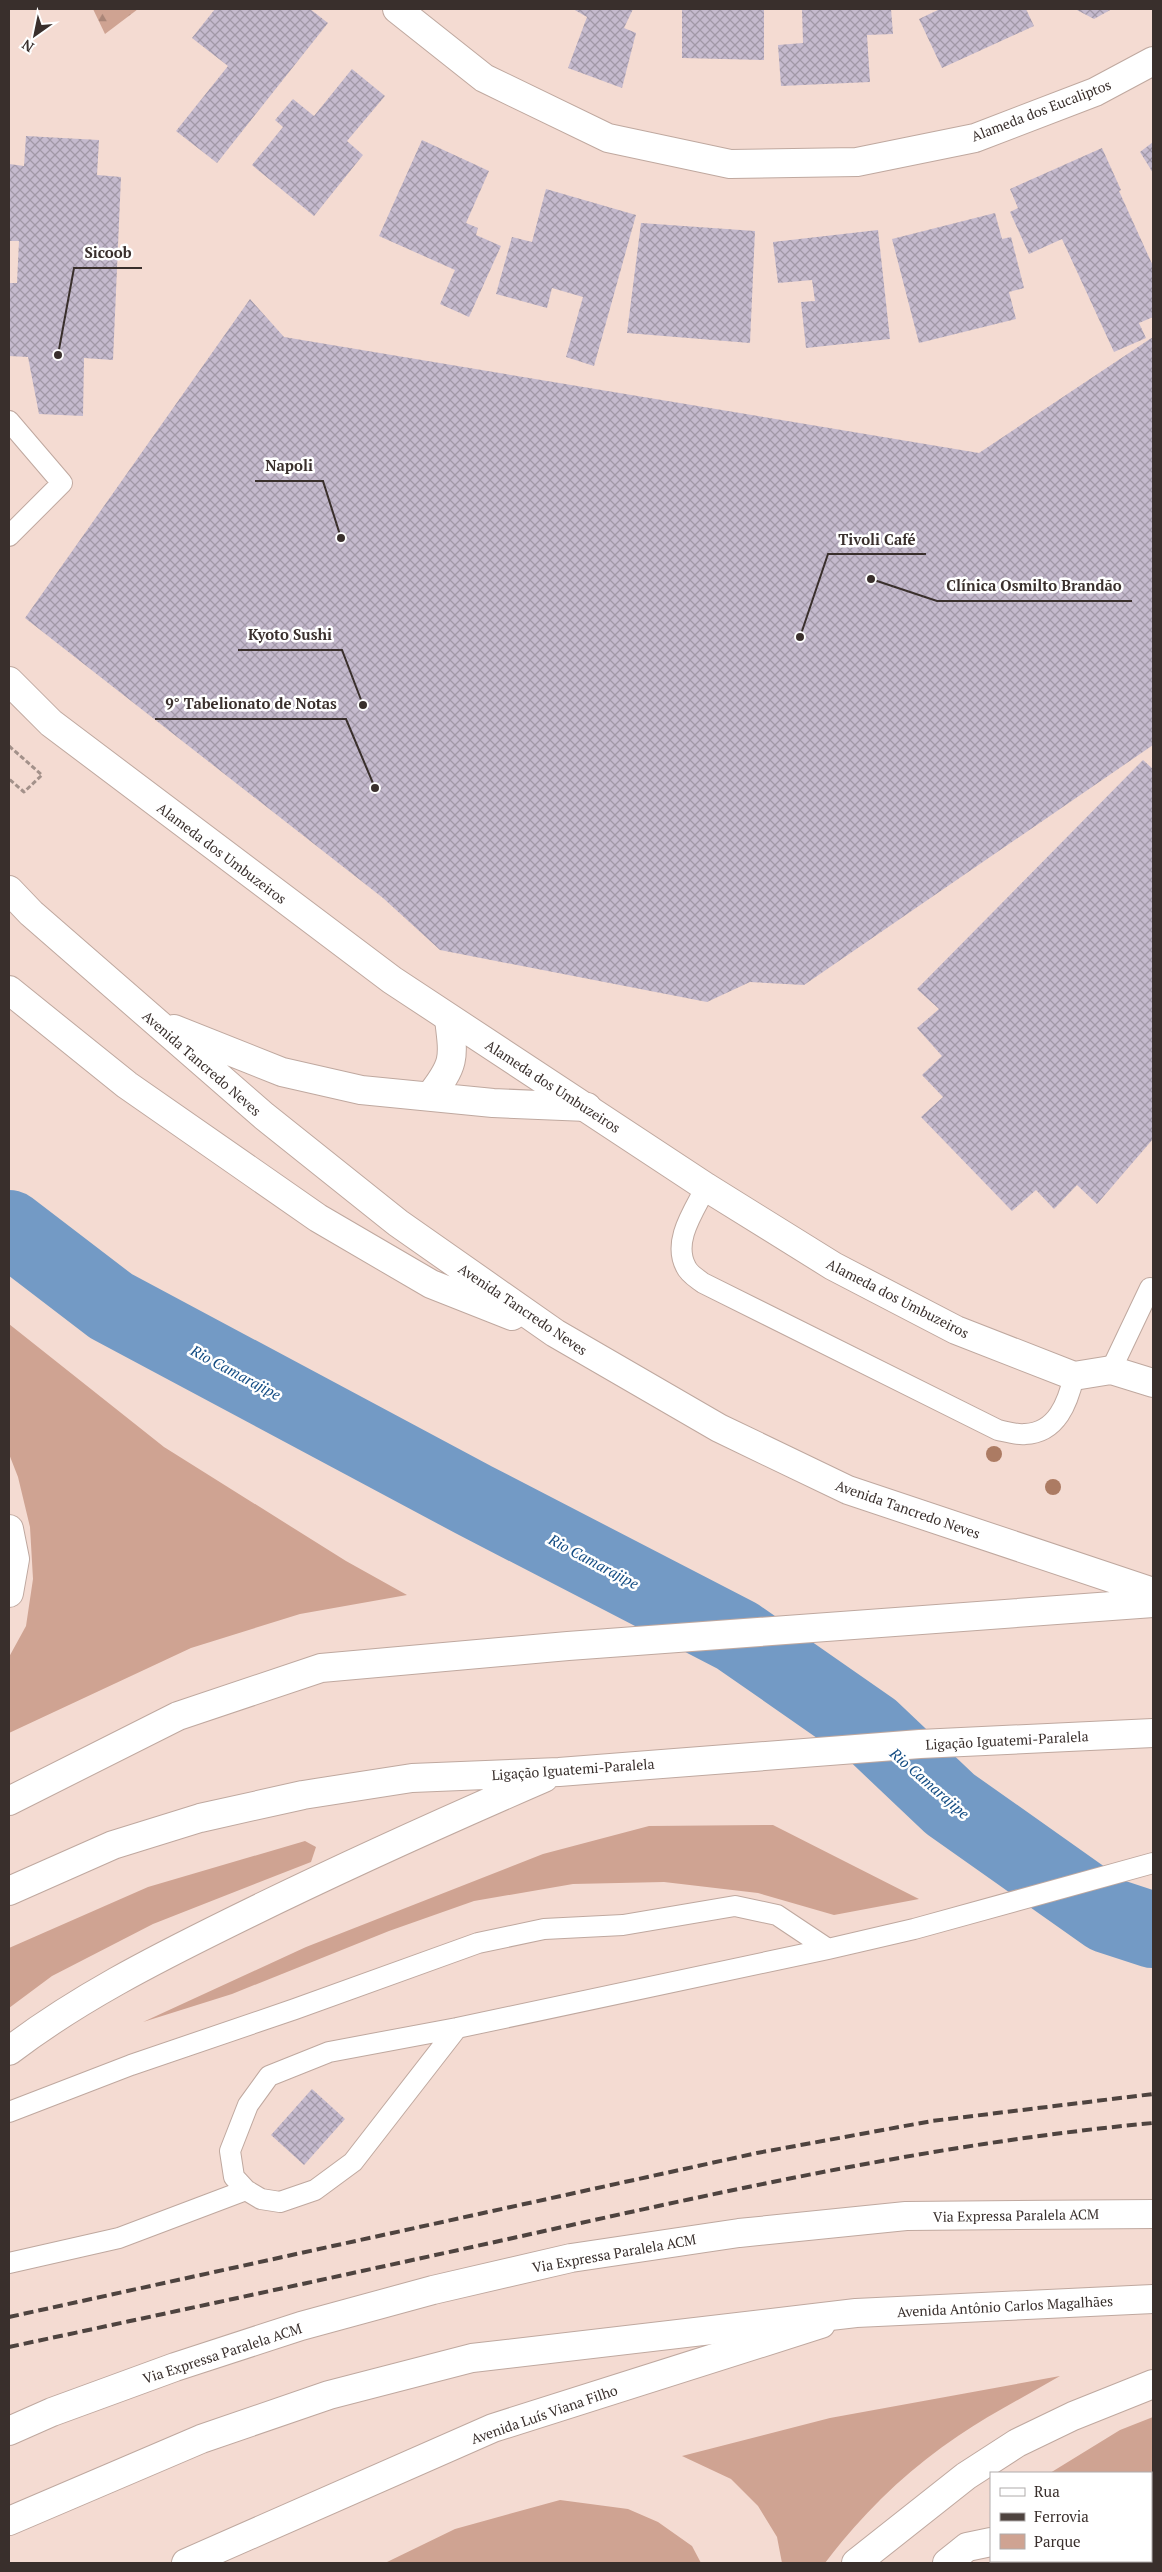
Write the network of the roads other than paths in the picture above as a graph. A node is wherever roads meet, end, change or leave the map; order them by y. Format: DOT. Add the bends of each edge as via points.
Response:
graph roads {
  1 [pos="398,9"];
  2 [pos="1153,61"];
  3 [pos="9,421"];
  4 [pos="9,536"];
  5 [pos="9,681"];
  6 [pos="9,890"];
  7 [pos="9,990"];
  8 [pos="449,1020"];
  9 [pos="155,1021"];
  10 [pos="430,1096"];
  11 [pos="587,1107"];
  12 [pos="706,1187"];
  13 [pos="1150,1288"];
  14 [pos="555,1333"];
  15 [pos="1111,1370"];
  16 [pos="1074,1376"];
  17 [pos="1153,1383"];
  18 [pos="9,1529"];
  19 [pos="1153,1592"];
  20 [pos="9,1593"];
  21 [pos="1153,1603"];
  22 [pos="1153,1733"];
  23 [pos="559,1772"];
  24 [pos="9,1801"];
  25 [pos="1153,1863"];
  26 [pos="9,1891"];
  27 [pos="828,1949"];
  28 [pos="457,2028"];
  29 [pos="9,2051"];
  30 [pos="9,2112"];
  31 [pos="246,2190"];
  32 [pos="1153,2214"];
  33 [pos="9,2263"];
  34 [pos="1153,2299"];
  35 [pos="856,2313"];
  36 [pos="1153,2384"];
  37 [pos="9,2431"];
  38 [pos="9,2521"];
  39 [pos="990,2542"];
  40 [pos="186,2563"];
  41 [pos="856,2563"];
  42 [pos="947,2563"];
  1 -- 2 [label="main road, Alameda dos Eucaliptos" via="484,78 608,138 730,164 857,162 975,138 1095,92"];
  3 -- 4 [label="lane" via="62,483"];
  5 -- 8 [label="main road, Alameda dos Umbuzeiros" via="51,723"];
  6 -- 9 [label="main road, Avenida Tancredo Neves"];
  7 -- 14 [label="main road" via="127,1085 318,1218 431,1284"];
  8 -- 10 [label="main road" via="453,1056 448,1074"];
  8 -- 11 [label="main road, Alameda dos Umbuzeiros"];
  9 -- 10 [label="main road" via="282,1072 361,1090"];
  9 -- 14 [label="main road, Avenida Tancredo Neves" via="264,1116 398,1223"];
  10 -- 11 [label="main road" via="493,1103"];
  11 -- 12 [label="main road, Alameda dos Umbuzeiros"];
  12 -- 16 [label="main road, Alameda dos Umbuzeiros" via="833,1266 947,1326"];
  12 -- 16 [label="lane" via="683,1234 680,1254 687,1269 703,1283 998,1430 1025,1434 1044,1431 1060,1415"];
  13 -- 15 [label="lane"];
  14 -- 19 [label="main road, Avenida Tancredo Neves" via="719,1428 848,1490"];
  15 -- 16 [label="main road"];
  15 -- 17 [label="main road"];
  18 -- 20 [label="main road" via="15,1559"];
  21 -- 24 [label="main road" via="568,1646 321,1668 178,1716"];
  22 -- 23 [label="main road, Ligação Iguatemi-Paralela" via="920,1744"];
  23 -- 26 [label="main road, Ligação Iguatemi-Paralela" via="412,1778 302,1795 200,1818 113,1844"];
  23 -- 29 [label="main road" via="426,1829 156,1959 39,2028"];
  25 -- 27 [label="lane" via="914,1929"];
  27 -- 28 [label="lane"];
  27 -- 30 [label="lane" via="778,1914 736,1906 623,1925 544,1929 478,1943 295,2010 131,2065"];
  28 -- 31 [label="lane" via="353,2162 315,2190 280,2202 261,2199"];
  28 -- 31 [label="lane" via="330,2052 269,2076 248,2105 230,2151 234,2177"];
  31 -- 33 [label="lane" via="119,2238"];
  32 -- 37 [label="main road, Via Expressa Paralela ACM" via="906,2216 739,2233 571,2258 433,2290 301,2326 166,2370"];
  34 -- 35 [label="main road, Avenida Antônio Carlos Magalhães"];
  35 -- 38 [label="main road" via="472,2358 329,2395 210,2436"];
  35 -- 40 [label="main road, Avenida Luís Viana Filho" via="494,2428"];
  36 -- 41 [label="main road" via="1072,2416 1017,2443 952,2486"];
  39 -- 42 [label="main road" via="967,2547"];
}
